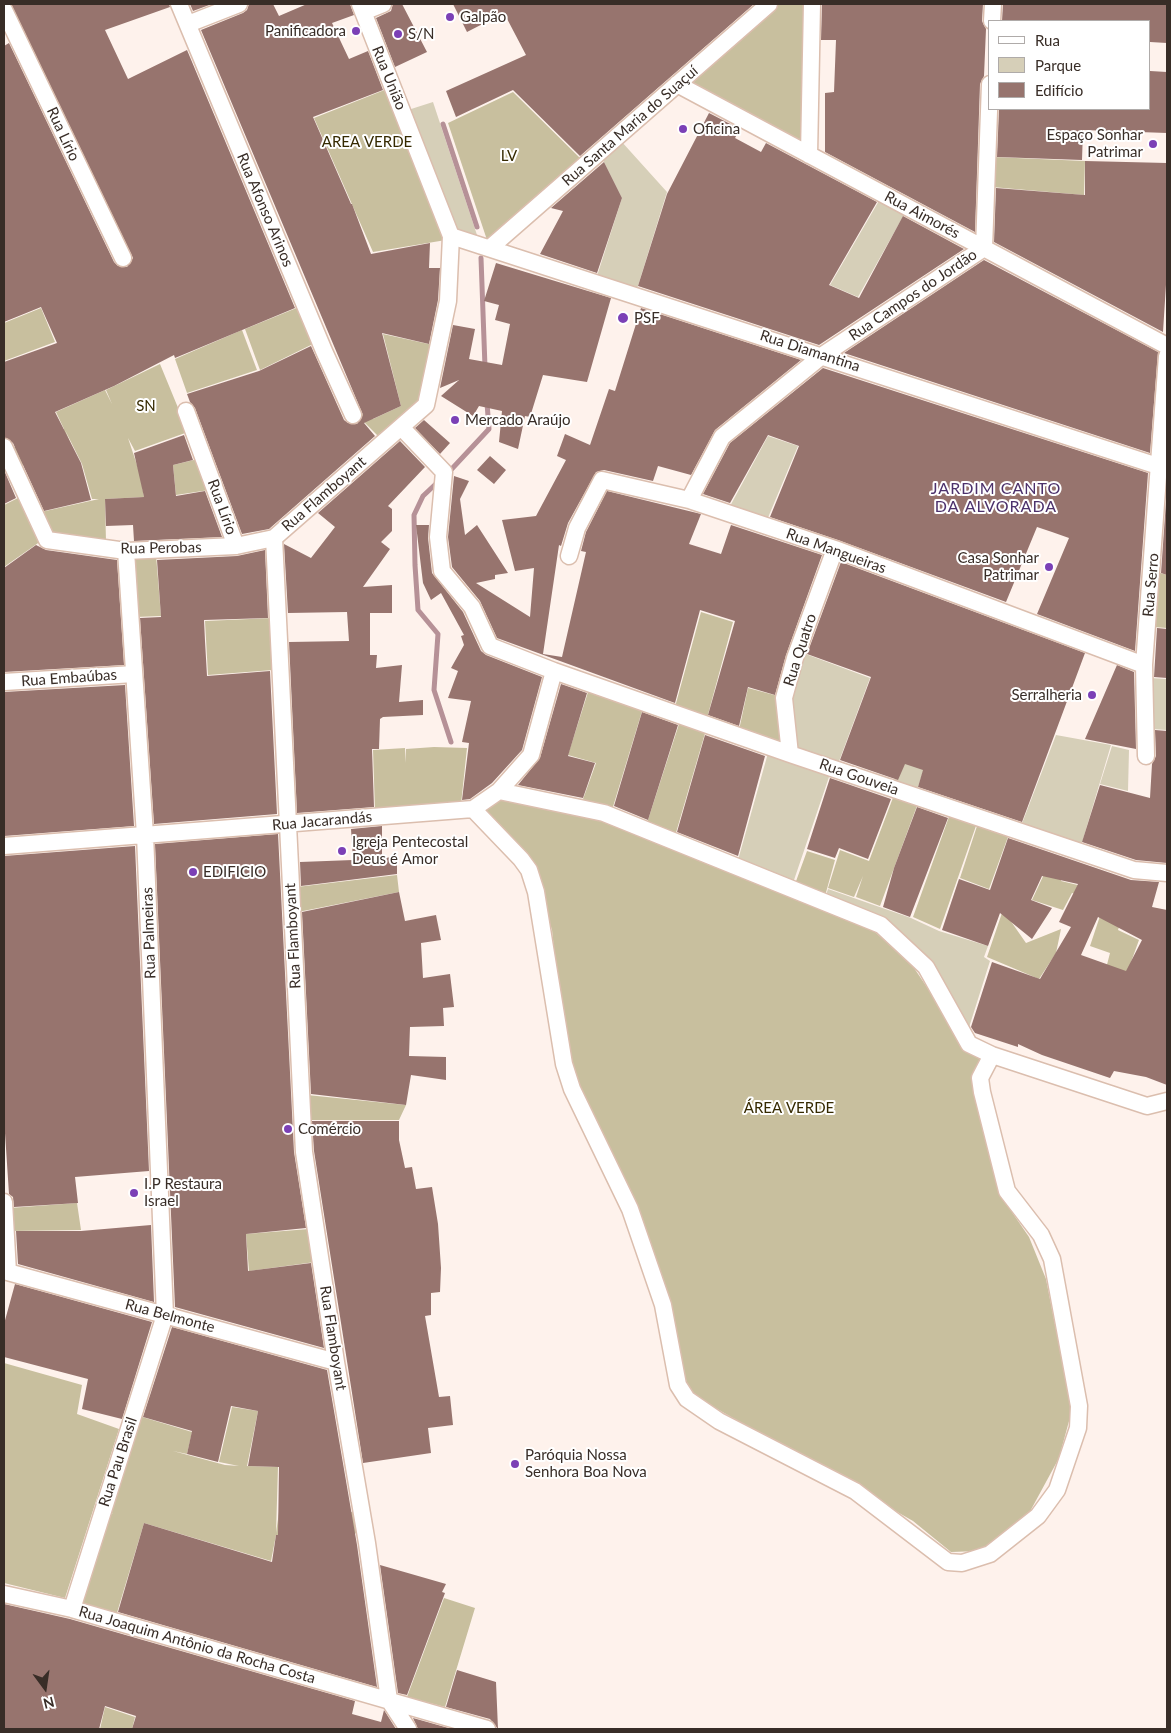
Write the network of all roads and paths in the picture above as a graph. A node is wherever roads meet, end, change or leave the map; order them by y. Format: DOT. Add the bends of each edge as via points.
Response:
graph roads {
  1 [pos="179,4"];
  2 [pos="239,4"];
  3 [pos="383,4"];
  4 [pos="769,4"];
  5 [pos="812,4"];
  6 [pos="993,4"];
  7 [pos="361,8"];
  8 [pos="4,10"];
  9 [pos="992,20"];
  10 [pos="188,24"];
  11 [pos="677,84"];
  12 [pos="989,110"];
  13 [pos="810,155"];
  14 [pos="451,236"];
  15 [pos="491,247"];
  16 [pos="984,248"];
  17 [pos="123,258"];
  18 [pos="1167,346"];
  19 [pos="823,355"];
  20 [pos="1167,356"];
  21 [pos="186,411"];
  22 [pos="353,415"];
  23 [pos="400,427"];
  24 [pos="4,447"];
  25 [pos="1164,467"];
  26 [pos="689,500"];
  27 [pos="274,538"];
  28 [pos="236,546"];
  29 [pos="835,549"];
  30 [pos="126,551"];
  31 [pos="569,556"];
  32 [pos="1144,665"];
  33 [pos="554,671"];
  34 [pos="134,674"];
  35 [pos="4,682"];
  36 [pos="790,754"];
  37 [pos="1146,756"];
  38 [pos="499,790"];
  39 [pos="473,809"];
  40 [pos="288,823"];
  41 [pos="145,835"];
  42 [pos="4,846"];
  43 [pos="1167,873"];
  44 [pos="992,1055"];
  45 [pos="1167,1101"];
  46 [pos="4,1202"];
  47 [pos="6,1271"];
  48 [pos="165,1314"];
  49 [pos="336,1362"];
  50 [pos="4,1594"];
  51 [pos="72,1609"];
  52 [pos="389,1700"];
  53 [pos="408,1729"];
  54 [pos="487,1729"];
  1 -- 10 [label="street, Rua Afonso Arinos"];
  2 -- 10 [label="street"];
  3 -- 7 [label="street"];
  4 -- 11 [label="street, Rua Santa Maria do Suaçuí"];
  5 -- 13 [label="street"];
  6 -- 9 [label="street"];
  7 -- 14 [label="street, Rua União"];
  8 -- 17 [label="street, Rua Lírio"];
  10 -- 22 [label="street, Rua Afonso Arinos"];
  11 -- 13 [label="street, Rua Aimorés"];
  11 -- 15 [label="street, Rua Santa Maria do Suaçuí"];
  12 -- 16 [label="street, Rua Campos do Jordão"];
  13 -- 16 [label="street, Rua Aimorés"];
  14 -- 15 [label="street, Rua Diamantina"];
  14 -- 23 [label="street, Rua Flamboyant" via="448,301 426,405"];
  15 -- 19 [label="street, Rua Diamantina"];
  16 -- 18 [label="street, Rua Aimorés"];
  16 -- 19 [label="street, Rua Campos do Jordão"];
  19 -- 25 [label="street, Rua Diamantina"];
  19 -- 26 [label="street, Rua Campos do Jordão" via="722,437"];
  20 -- 25 [label="street, Rua Serro"];
  21 -- 28 [label="street, Rua Lírio"];
  23 -- 27 [label="street, Rua Flamboyant"];
  23 -- 33 [label="street, Rua Gouveia" via="444,472 438,537 442,571 472,607 490,646"];
  24 -- 30 [label="street, Rua Perobas" via="47,540"];
  25 -- 32 [label="street, Rua Serro"];
  26 -- 29 [label="street, Rua Mangueiras"];
  26 -- 31 [label="street, Rua Mangueiras" via="602,480 577,528"];
  27 -- 28 [label="street, Rua Perobas"];
  27 -- 40 [label="street, Rua Flamboyant"];
  28 -- 30 [label="street, Rua Perobas"];
  29 -- 32 [label="street, Rua Mangueiras"];
  29 -- 36 [label="street, Rua Quatro" via="795,658 784,698"];
  30 -- 34 [label="street, Rua Palmeiras"];
  32 -- 37 [label="street, Rua Serro"];
  33 -- 36 [label="street, Rua Gouveia"];
  33 -- 38 [label="street" via="531,755"];
  34 -- 35 [label="street, Rua Embaúbas"];
  34 -- 41 [label="street, Rua Palmeiras"];
  36 -- 43 [label="street, Rua Gouveia" via="1134,870"];
  38 -- 39 [label="street"];
  38 -- 44 [label="street" via="604,813 881,926 926,967 969,1044"];
  39 -- 40 [label="street, Rua Jacarandás"];
  39 -- 44 [label="street" via="529,870 536,892 564,1064 572,1089 630,1209 663,1305 678,1385 687,1400 719,1421 855,1491 948,1562 962,1563 990,1554 1038,1516 1057,1490 1078,1428 1079,1406 1052,1259 1041,1235 1007,1191 982,1092 980,1078"];
  40 -- 41 [label="street, Rua Jacarandás"];
  40 -- 49 [label="street, Rua Flamboyant" via="304,1152"];
  41 -- 42 [label="street, Rua Jacarandás"];
  41 -- 48 [label="street, Rua Palmeiras"];
  44 -- 45 [label="street" via="1147,1106"];
  46 -- 47 [label="street"];
  47 -- 48 [label="street, Rua Belmonte"];
  48 -- 49 [label="street, Rua Belmonte"];
  48 -- 51 [label="street, Rua Pau Brasil"];
  49 -- 52 [label="street, Rua Flamboyant" via="367,1543"];
  50 -- 51 [label="street, Rua Joaquim Antônio da Rocha Costa"];
  51 -- 52 [label="street, Rua Joaquim Antônio da Rocha Costa"];
  52 -- 53 [label="street"];
  52 -- 54 [label="street, Rua Joaquim Antônio da Rocha Costa"];
}
